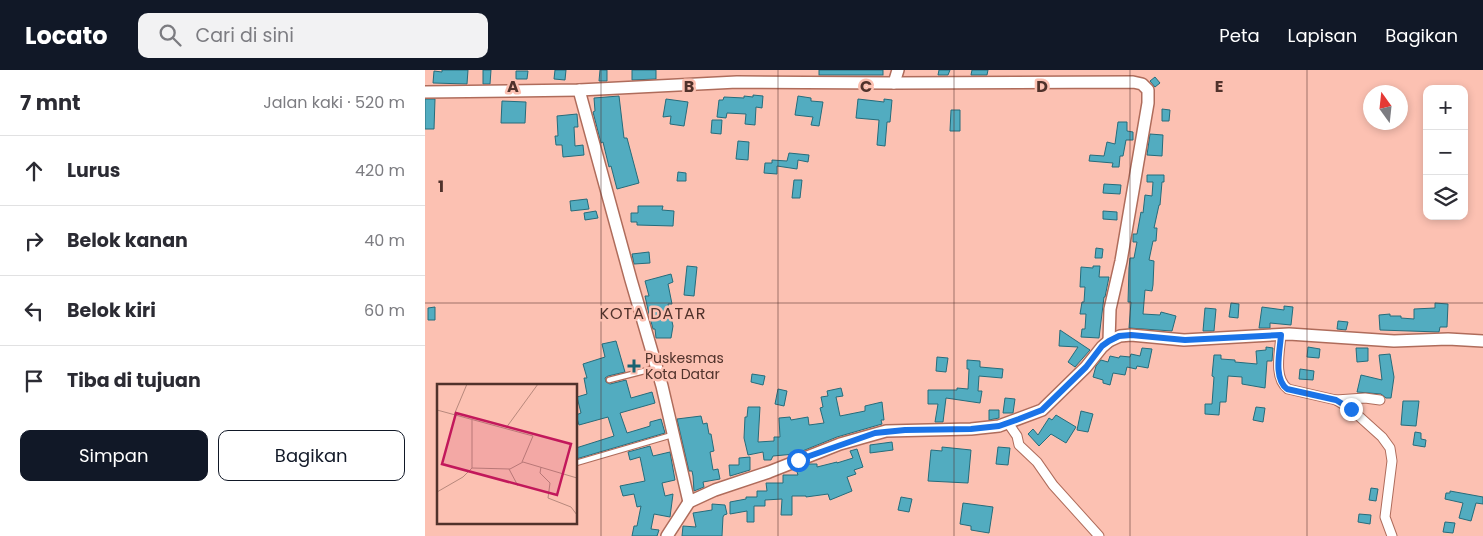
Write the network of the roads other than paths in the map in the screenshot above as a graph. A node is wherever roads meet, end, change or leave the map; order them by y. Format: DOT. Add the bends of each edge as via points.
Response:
graph roads {
  1 [pos="898,70"];
  2 [pos="894,83"];
  3 [pos="579,90"];
  4 [pos="425,92"];
  5 [pos="1281,335"];
  6 [pos="1109,341"];
  7 [pos="1483,341"];
  8 [pos="656,368"];
  9 [pos="609,380"];
  10 [pos="1336,400"];
  11 [pos="1380,400"];
  12 [pos="1008,423"];
  13 [pos="672,435"];
  14 [pos="577,463"];
  15 [pos="689,502"];
  16 [pos="667,536"];
  17 [pos="1099,536"];
  18 [pos="1392,536"];
  1 -- 2 [label="street"];
  2 -- 3 [label="street" via="737,82"];
  2 -- 6 [label="street" via="1133,82 1148,90 1110,309"];
  3 -- 4 [label="street"];
  3 -- 8 [label="street"];
  5 -- 6 [label="street" via="1185,340 1125,335"];
  5 -- 7 [label="street" via="1394,341"];
  5 -- 10 [label="street" via="1279,378 1283,386"];
  6 -- 12 [label="street" via="1042,410"];
  8 -- 9 [label="lane"];
  8 -- 13 [label="street"];
  10 -- 11 [label="street"];
  10 -- 18 [label="street" via="1351,409 1390,448 1392,461 1385,517"];
  12 -- 15 [label="street" via="971,429 875,433"];
  12 -- 17 [label="street" via="1019,445"];
  13 -- 14 [label="lane"];
  13 -- 15 [label="street"];
  15 -- 16 [label="street"];
}
